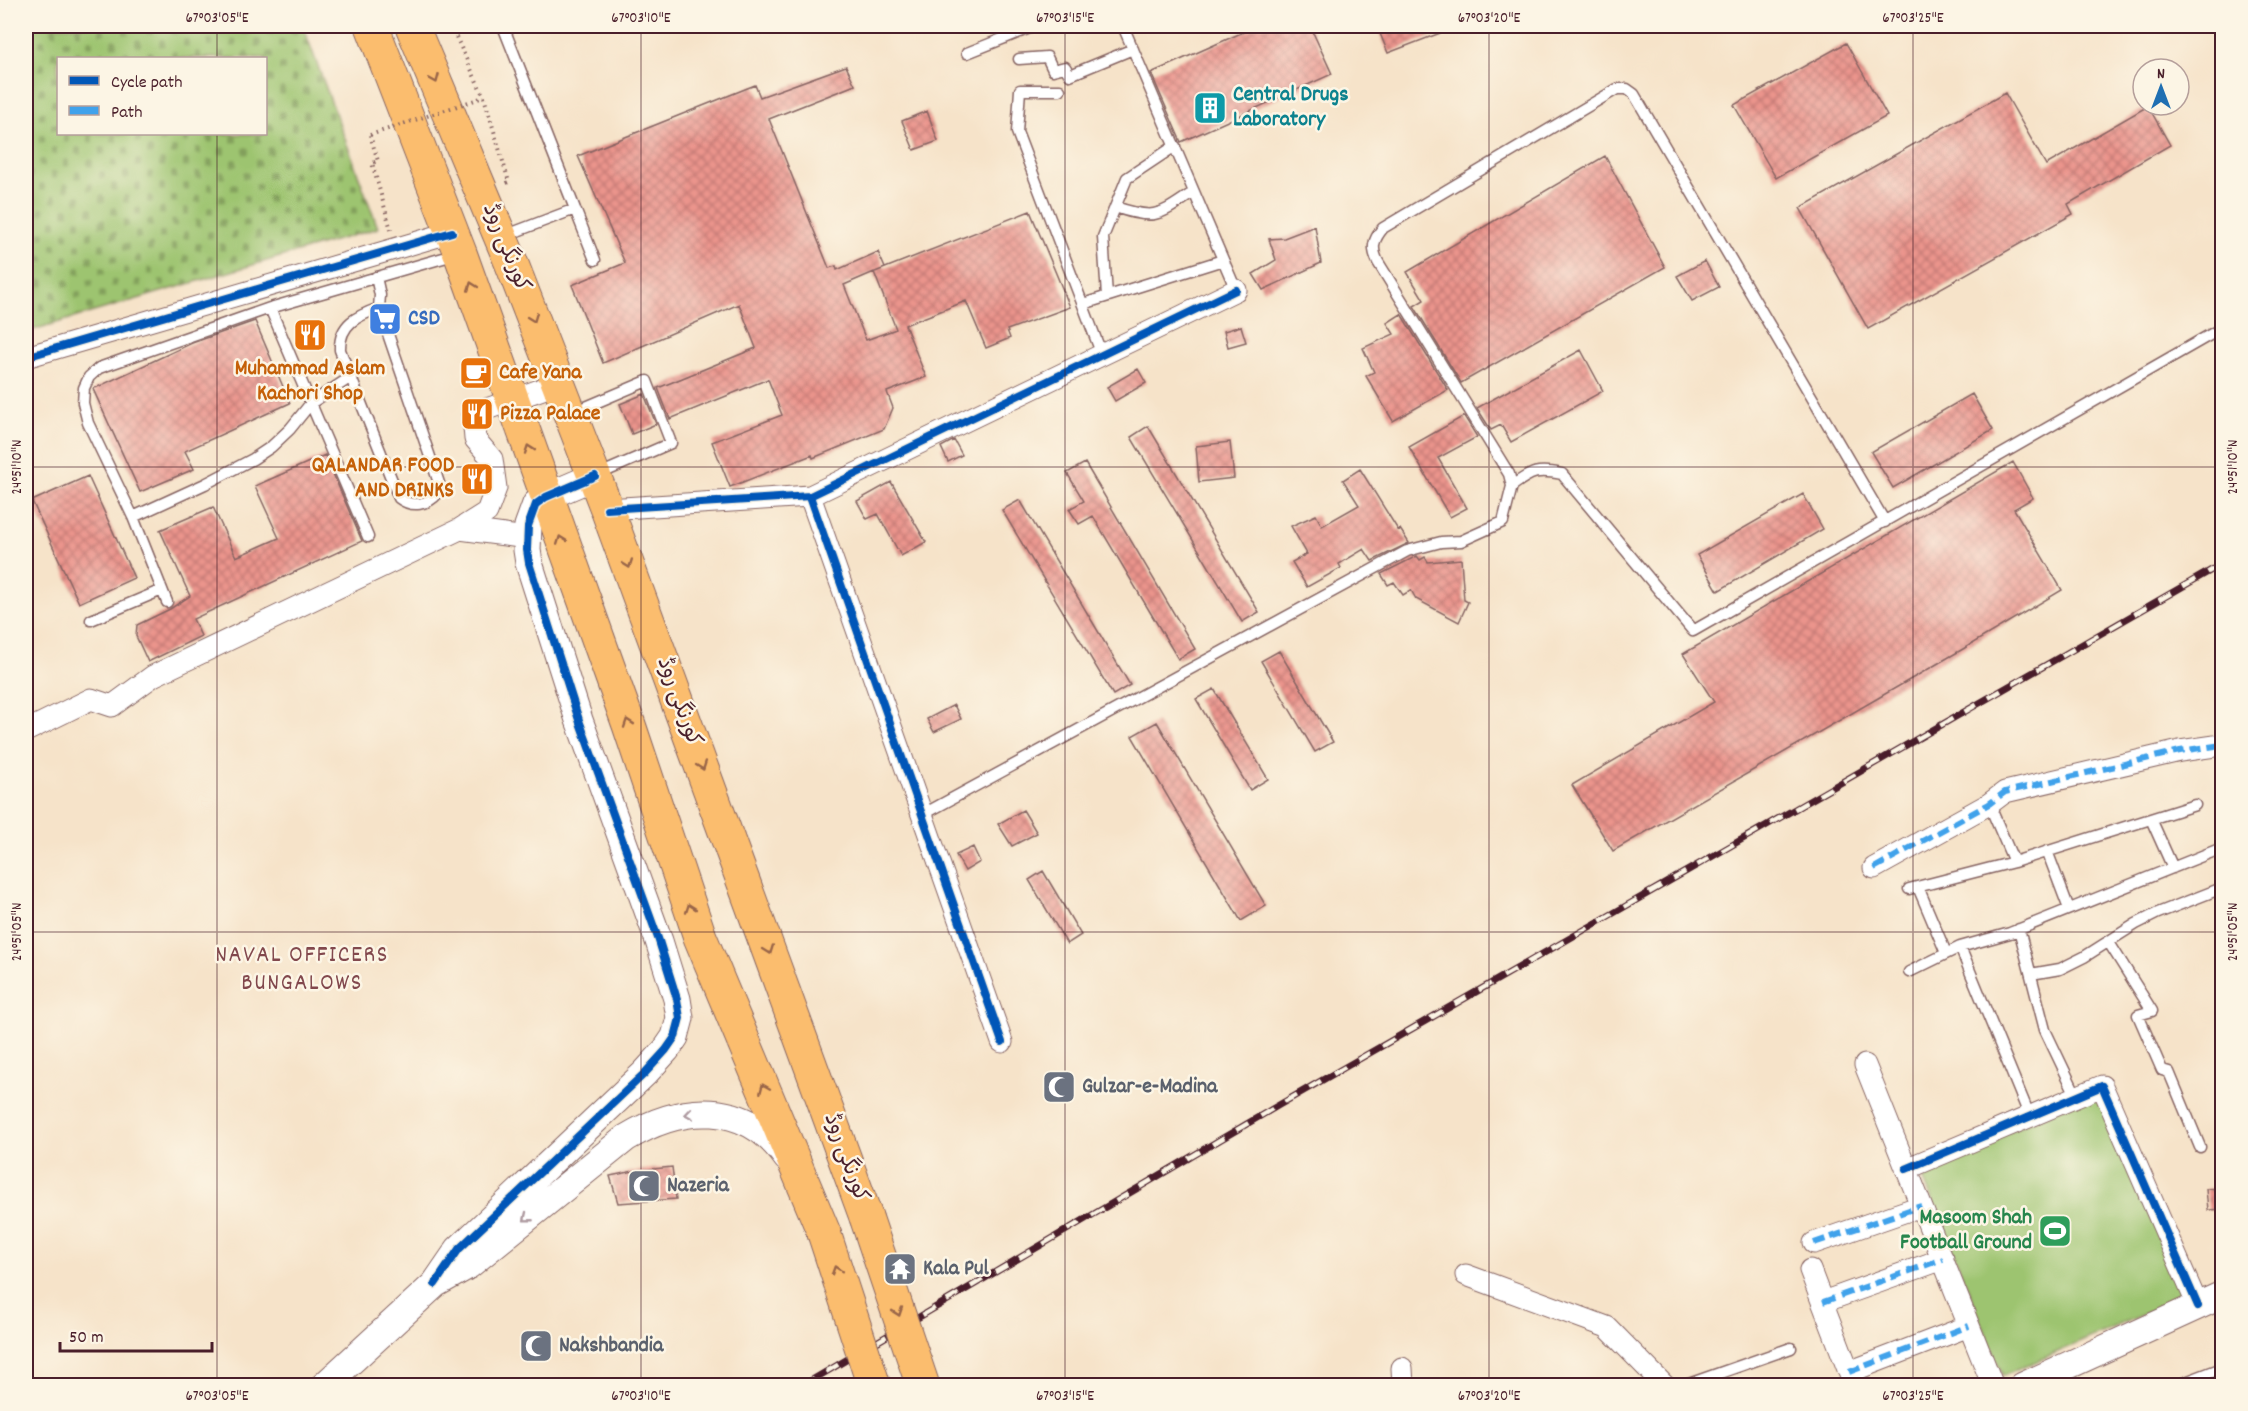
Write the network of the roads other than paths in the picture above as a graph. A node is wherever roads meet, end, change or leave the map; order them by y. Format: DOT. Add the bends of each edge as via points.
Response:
graph roads {
  1 [pos="372,26"];
  2 [pos="412,26"];
  3 [pos="503,26"];
  4 [pos="1035,26"];
  5 [pos="1123,26"];
  6 [pos="1133,49"];
  7 [pos="967,53"];
  8 [pos="1019,59"];
  9 [pos="1060,90"];
  10 [pos="1174,146"];
  11 [pos="1194,192"];
  12 [pos="1115,207"];
  13 [pos="575,209"];
  14 [pos="501,237"];
  15 [pos="456,242"];
  16 [pos="595,260"];
  17 [pos="1223,260"];
  18 [pos="376,277"];
  19 [pos="1236,290"];
  20 [pos="1107,297"];
  21 [pos="1083,304"];
  22 [pos="270,308"];
  23 [pos="379,308"];
  24 [pos="2223,328"];
  25 [pos="1102,355"];
  26 [pos="26,357"];
  27 [pos="351,377"];
  28 [pos="559,383"];
  29 [pos="513,401"];
  30 [pos="311,403"];
  31 [pos="571,413"];
  32 [pos="595,476"];
  33 [pos="1512,486"];
  34 [pos="546,496"];
  35 [pos="810,496"];
  36 [pos="608,508"];
  37 [pos="133,517"];
  38 [pos="1885,522"];
  39 [pos="460,529"];
  40 [pos="369,537"];
  41 [pos="527,538"];
  42 [pos="162,590"];
  43 [pos="167,602"];
  44 [pos="91,620"];
  45 [pos="26,731"];
  46 [pos="2223,745"];
  47 [pos="1989,804"];
  48 [pos="2194,805"];
  49 [pos="922,815"];
  50 [pos="2151,819"];
  51 [pos="2223,848"];
  52 [pos="2047,851"];
  53 [pos="2014,862"];
  54 [pos="1874,868"];
  55 [pos="2173,868"];
  56 [pos="2223,888"];
  57 [pos="2069,909"];
  58 [pos="2019,929"];
  59 [pos="2108,941"];
  60 [pos="1960,947"];
  61 [pos="1946,953"];
  62 [pos="1910,972"];
  63 [pos="2031,974"];
  64 [pos="1002,1042"];
  65 [pos="1865,1065"];
  66 [pos="2077,1097"];
  67 [pos="2030,1117"];
  68 [pos="2200,1148"];
  69 [pos="1906,1169"];
  70 [pos="803,1181"];
  71 [pos="1921,1206"];
  72 [pos="1814,1243"];
  73 [pos="1943,1259"];
  74 [pos="1810,1270"];
  75 [pos="1466,1275"];
  76 [pos="435,1284"];
  77 [pos="2223,1295"];
  78 [pos="1822,1302"];
  79 [pos="2198,1306"];
  80 [pos="1969,1326"];
  81 [pos="1791,1348"];
  82 [pos="2223,1368"];
  83 [pos="1852,1379"];
  84 [pos="2188,1383"];
  85 [pos="324,1386"];
  86 [pos="874,1386"];
  87 [pos="923,1386"];
  88 [pos="1665,1386"];
  89 [pos="1683,1386"];
  90 [pos="1993,1386"];
  91 [pos="2023,1386"];
  92 [pos="2175,1386"];
  1 -- 15 [label="main road, کورنگی روڈ"];
  2 -- 14 [label="main road, کورنگی روڈ, one-way"];
  3 -- 13 [label="lane"];
  4 -- 7 [label="lane"];
  5 -- 6 [label="lane"];
  6 -- 8 [label="lane" via="1070,75 1065,67 1053,70 1047,57"];
  6 -- 10 [label="lane"];
  9 -- 21 [label="lane" via="1020,90 1017,132"];
  10 -- 11 [label="lane"];
  10 -- 12 [label="lane" via="1127,178"];
  11 -- 12 [label="lane" via="1161,214 1139,215"];
  11 -- 17 [label="lane"];
  12 -- 20 [label="lane" via="1103,237"];
  13 -- 14 [label="lane"];
  13 -- 16 [label="lane"];
  14 -- 28 [label="main road, کورنگی روڈ, one-way"];
  15 -- 18 [label="lane"];
  15 -- 26 [label="street"];
  29 -- 15 [label="main road, کورنگی روڈ, one-way"];
  17 -- 19 [label="lane"];
  17 -- 20 [label="lane"];
  18 -- 22 [label="lane"];
  18 -- 23 [label="lane"];
  19 -- 25 [label="street"];
  20 -- 21 [label="lane"];
  21 -- 25 [label="lane"];
  22 -- 30 [label="lane"];
  22 -- 37 [label="lane" via="99,368 89,377 83,403 88,423"];
  23 -- 27 [label="lane" via="359,316 343,331 340,350"];
  23 -- 27 [label="lane" via="439,483 434,498 414,504 399,498"];
  24 -- 38 [label="lane"];
  25 -- 35 [label="street"];
  27 -- 30 [label="lane"];
  28 -- 29 [label="street"];
  28 -- 31 [label="main road, کورنگی روڈ"];
  34 -- 29 [label="main road, کورنگی روڈ, one-way"];
  29 -- 39 [label="street" via="473,414 475,439 492,459 496,488 487,512"];
  30 -- 37 [label="lane" via="272,447"];
  30 -- 40 [label="lane"];
  31 -- 32 [label="main road, کورنگی روڈ"];
  31 -- 32 [label="lane" via="647,381 671,443"];
  32 -- 34 [label="street"];
  32 -- 36 [label="main road, کورنگی روڈ"];
  33 -- 38 [label="lane" via="1530,472 1562,474 1693,631"];
  33 -- 38 [label="lane" via="1509,474 1378,262 1373,244 1383,228 1617,89 1627,89 1634,94"];
  33 -- 49 [label="lane" via="1503,522 1461,541 1407,551"];
  34 -- 41 [label="street" via="530,516"];
  70 -- 34 [label="main road, کورنگی روڈ, one-way" via="700,937"];
  35 -- 36 [label="street"];
  35 -- 49 [label="street"];
  36 -- 87 [label="main road, کورنگی روڈ, one-way, bridge" via="866,1217"];
  37 -- 42 [label="lane"];
  39 -- 41 [label="street"];
  39 -- 45 [label="street" via="153,676 112,706 91,699"];
  41 -- 76 [label="street" via="529,563 579,720 659,941 680,1018 675,1037 666,1050 459,1250"];
  42 -- 43 [label="lane"];
  42 -- 44 [label="lane"];
  46 -- 47 [label="street" via="2180,751 2005,792"];
  47 -- 53 [label="lane"];
  47 -- 54 [label="street"];
  48 -- 50 [label="lane"];
  49 -- 64 [label="street"];
  50 -- 52 [label="lane"];
  50 -- 55 [label="lane"];
  51 -- 55 [label="lane"];
  52 -- 53 [label="lane"];
  52 -- 57 [label="lane"];
  53 -- 61 [label="lane" via="1913,888"];
  55 -- 57 [label="lane"];
  56 -- 59 [label="lane" via="2158,913"];
  57 -- 58 [label="lane"];
  58 -- 60 [label="lane"];
  58 -- 63 [label="lane"];
  59 -- 63 [label="lane" via="2060,969"];
  59 -- 68 [label="lane" via="2152,1011 2138,1015 2162,1070 2169,1072"];
  60 -- 61 [label="lane"];
  60 -- 67 [label="lane"];
  61 -- 62 [label="lane"];
  63 -- 66 [label="lane" via="2045,1030"];
  65 -- 69 [label="street"];
  66 -- 67 [label="street"];
  66 -- 79 [label="street" via="2102,1086"];
  67 -- 69 [label="street"];
  69 -- 71 [label="street"];
  70 -- 76 [label="street, one-way" via="778,1145 742,1119 715,1112 688,1113 657,1121 626,1138 469,1265"];
  86 -- 70 [label="main road, کورنگی روڈ, one-way, bridge"];
  71 -- 72 [label="street"];
  71 -- 73 [label="street"];
  73 -- 78 [label="street"];
  73 -- 80 [label="street"];
  74 -- 78 [label="street"];
  75 -- 88 [label="street" via="1607,1327"];
  76 -- 85 [label="street"];
  77 -- 79 [label="street"];
  78 -- 83 [label="street"];
  79 -- 91 [label="street"];
  80 -- 83 [label="street"];
  80 -- 90 [label="street"];
  81 -- 89 [label="lane"];
  82 -- 84 [label="lane"];
  84 -- 92 [label="lane"];
}
